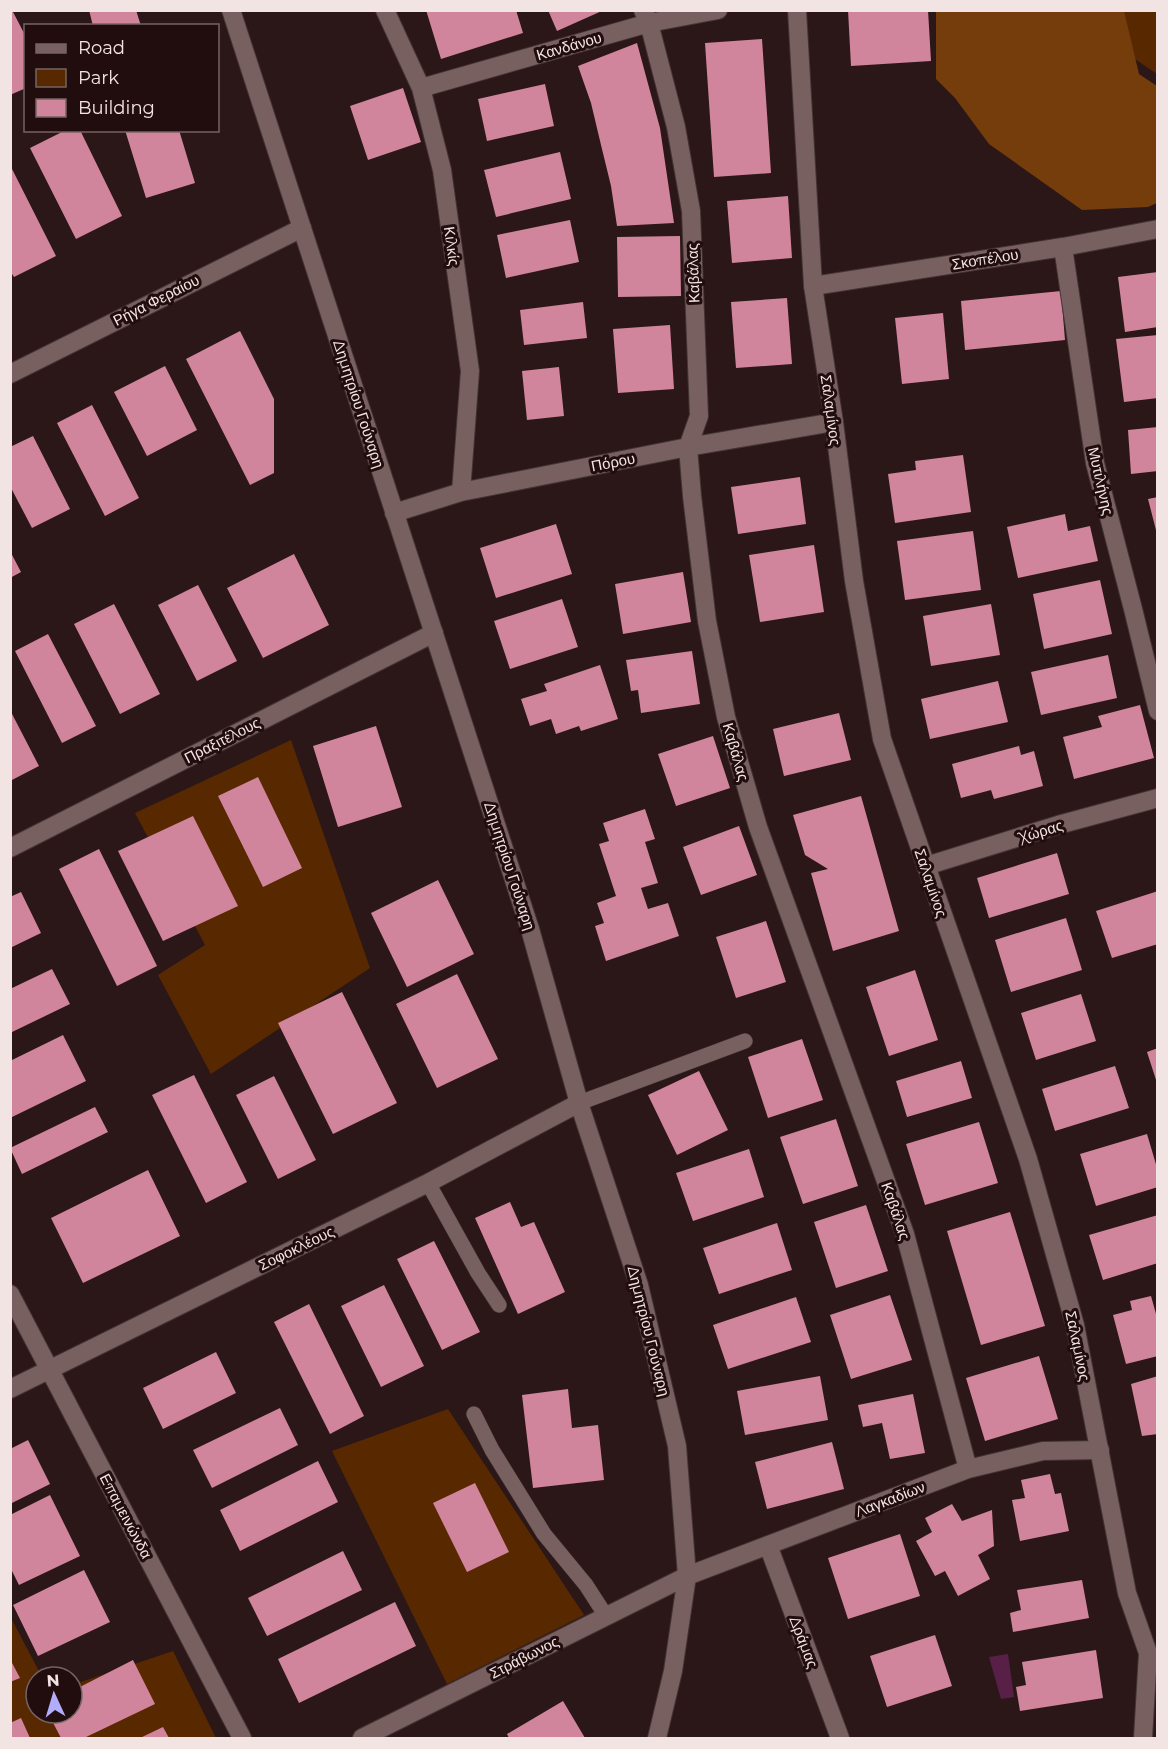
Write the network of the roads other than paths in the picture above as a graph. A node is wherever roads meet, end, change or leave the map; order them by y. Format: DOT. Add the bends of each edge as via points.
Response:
graph roads {
  1 [pos="231,10"];
  2 [pos="385,10"];
  3 [pos="718,10"];
  4 [pos="797,10"];
  5 [pos="646,17"];
  6 [pos="421,88"];
  7 [pos="302,228"];
  8 [pos="1158,229"];
  9 [pos="1063,247"];
  10 [pos="813,286"];
  11 [pos="10,374"];
  12 [pos="834,422"];
  13 [pos="688,447"];
  14 [pos="461,492"];
  15 [pos="394,513"];
  16 [pos="434,633"];
  17 [pos="1158,711"];
  18 [pos="1158,798"];
  19 [pos="10,848"];
  20 [pos="926,866"];
  21 [pos="745,1041"];
  22 [pos="579,1103"];
  23 [pos="428,1183"];
  24 [pos="10,1294"];
  25 [pos="499,1305"];
  26 [pos="50,1370"];
  27 [pos="10,1389"];
  28 [pos="474,1414"];
  29 [pos="1100,1450"];
  30 [pos="968,1469"];
  31 [pos="768,1545"];
  32 [pos="687,1576"];
  33 [pos="606,1616"];
  34 [pos="1158,1635"];
  35 [pos="1148,1653"];
  36 [pos="242,1738"];
  37 [pos="362,1738"];
  38 [pos="657,1738"];
  39 [pos="840,1738"];
  40 [pos="1143,1738"];
  1 -- 7 [label="street, Δημητρίου Γούναρη"];
  2 -- 6 [label="street, Κιλκίς"];
  3 -- 5 [label="street, Κανδάνου"];
  4 -- 10 [label="street, Σαλαμίνος"];
  5 -- 6 [label="street, Κανδάνου"];
  5 -- 13 [label="street, Καβάλας" via="676,127 691,211 699,416"];
  6 -- 14 [label="street, Κιλκίς" via="442,171 470,371"];
  7 -- 11 [label="street, Ρήγα Φεραίου"];
  7 -- 15 [label="street, Δημητρίου Γούναρη"];
  8 -- 9 [label="street, Σκοπέλου"];
  9 -- 10 [label="street, Σκοπέλου"];
  9 -- 17 [label="street, Μυτιλήνης" via="1095,463"];
  10 -- 12 [label="street, Σαλαμίνος"];
  12 -- 13 [label="street, Πόρου"];
  12 -- 20 [label="street, Σαλαμίνος" via="854,581 882,739"];
  13 -- 14 [label="street, Πόρου"];
  13 -- 30 [label="street, Καβάλας" via="706,621 726,717 758,827 905,1234"];
  14 -- 15 [label="street, Πόρου"];
  15 -- 16 [label="street, Δημητρίου Γούναρη"];
  16 -- 19 [label="street, Πραξιτέλους"];
  16 -- 22 [label="street, Δημητρίου Γούναρη" via="530,929"];
  18 -- 20 [label="street, Χώρας"];
  20 -- 29 [label="street, Σαλαμίνος" via="1028,1160 1075,1325"];
  21 -- 22 [label="lane"];
  22 -- 23 [label="street, Σοφοκλέους"];
  22 -- 32 [label="street, Δημητρίου Γούναρη" via="639,1285 677,1446"];
  23 -- 25 [label="lane"];
  23 -- 26 [label="street, Σοφοκλέους"];
  24 -- 26 [label="street, Επαμεινώνδα"];
  26 -- 27 [label="street, Σοφοκλέους"];
  26 -- 36 [label="street, Επαμεινώνδα"];
  28 -- 33 [label="lane" via="544,1534"];
  29 -- 30 [label="street, Λαγκαδίων" via="1043,1451"];
  29 -- 35 [label="street, Σαλαμίνος" via="1127,1593"];
  30 -- 31 [label="street, Λαγκαδίων"];
  31 -- 32 [label="street, Λαγκαδίων"];
  31 -- 39 [label="street, Δράμας"];
  32 -- 33 [label="street, Στράβωνος"];
  32 -- 38 [label="street, Δημητρίου Γούναρη" via="673,1671"];
  33 -- 37 [label="street, Στράβωνος"];
  34 -- 35 [label="street"];
  35 -- 40 [label="street, Σαλαμίνος"];
}
